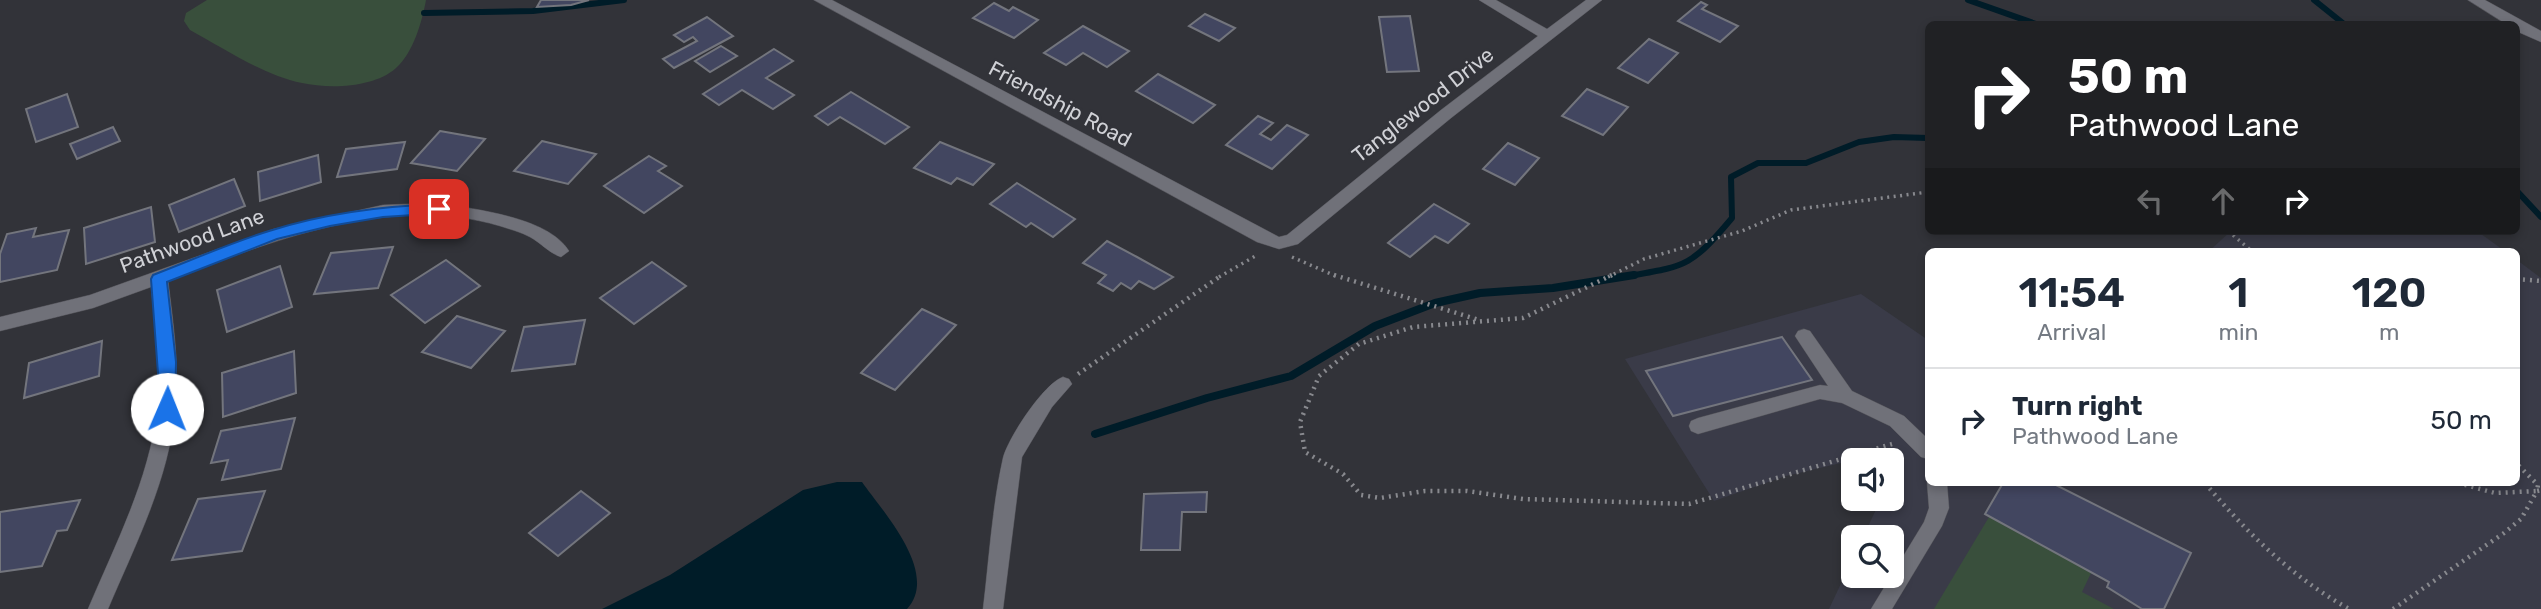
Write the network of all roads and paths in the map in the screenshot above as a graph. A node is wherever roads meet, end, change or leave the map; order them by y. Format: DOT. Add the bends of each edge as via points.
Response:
graph roads {
  1 [pos="821,0"];
  2 [pos="1486,0"];
  3 [pos="1595,0"];
  4 [pos="2474,0"];
  5 [pos="2509,21"];
  6 [pos="2520,27"];
  7 [pos="1548,36"];
  8 [pos="2541,37"];
  9 [pos="1925,192"];
  10 [pos="2233,235"];
  11 [pos="1279,243"];
  12 [pos="2248,248"];
  13 [pos="561,251"];
  14 [pos="159,279"];
  15 [pos="2520,279"];
  16 [pos="2541,281"];
  17 [pos="1483,321"];
  18 [pos="0,324"];
  19 [pos="1804,336"];
  20 [pos="1063,384"];
  21 [pos="1845,396"];
  22 [pos="1698,426"];
  23 [pos="1925,447"];
  24 [pos="1925,449"];
  25 [pos="2520,467"];
  26 [pos="1937,486"];
  27 [pos="2207,486"];
  28 [pos="2469,486"];
  29 [pos="2539,490"];
  30 [pos="98,609"];
  31 [pos="993,609"];
  32 [pos="1881,609"];
  33 [pos="2349,609"];
  34 [pos="2393,609"];
  1 -- 11 [label="street, Friendship Road"];
  2 -- 7 [label="street"];
  3 -- 7 [label="street, Tanglewood Drive"];
  4 -- 5 [label="street"];
  6 -- 8 [label="street"];
  7 -- 11 [label="street, Tanglewood Drive" via="1292,240"];
  9 -- 17 [label="path" via="1791,210 1644,259 1523,318"];
  10 -- 12 [label="path"];
  11 -- 17 [label="path" via="1295,260 1339,277"];
  11 -- 20 [label="path" via="1213,280"];
  13 -- 14 [label="street, Pathwood Lane" via="536,233 501,220 439,209 383,211 274,235"];
  14 -- 18 [label="street, Pathwood Lane" via="93,302"];
  14 -- 30 [label="street" via="167,362 162,442"];
  15 -- 16 [label="path"];
  17 -- 24 [label="path" via="1413,327 1359,344 1318,376 1300,422 1305,452 1343,474 1361,495 1380,498 1467,491 1523,499 1689,504 1897,443"];
  19 -- 21 [label="street"];
  20 -- 31 [label="street" via="1045,402 1013,456"];
  21 -- 22 [label="street" via="1820,392"];
  21 -- 23 [label="street" via="1897,421"];
  25 -- 29 [label="path"];
  26 -- 32 [label="street" via="1939,508 1932,526"];
  27 -- 33 [label="path" via="2261,544 2325,597"];
  28 -- 29 [label="path" via="2495,493"];
  29 -- 34 [label="path" via="2521,519 2504,533"];
}
